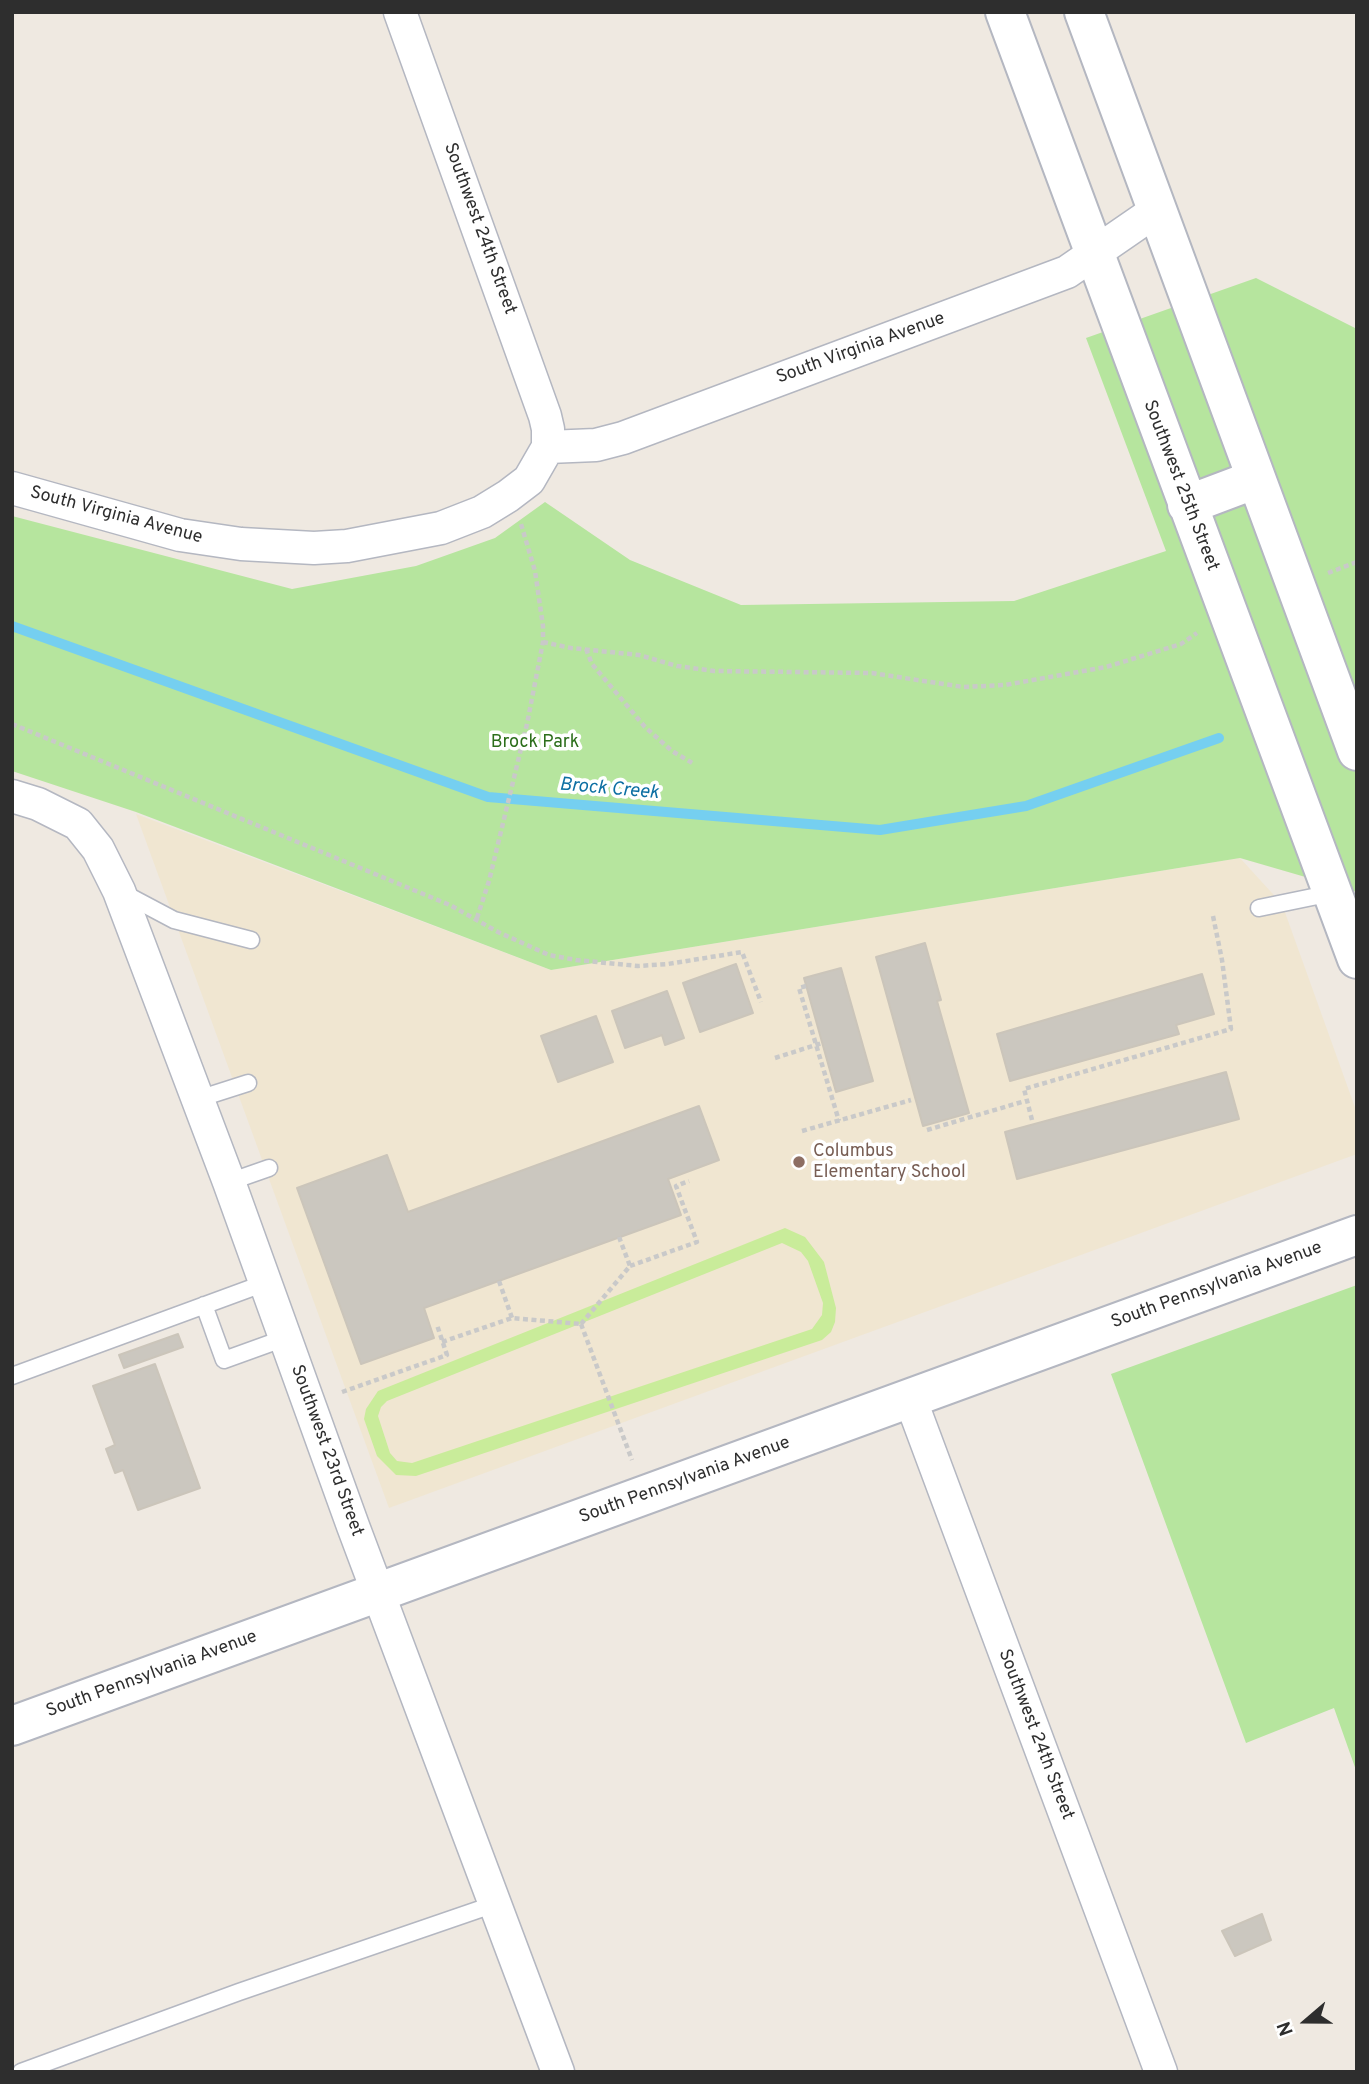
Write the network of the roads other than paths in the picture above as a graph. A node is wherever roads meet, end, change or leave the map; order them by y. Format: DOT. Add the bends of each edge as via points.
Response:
graph roads {
  1 [pos="400,12"];
  2 [pos="1005,12"];
  3 [pos="1084,12"];
  4 [pos="1157,210"];
  5 [pos="1093,253"];
  6 [pos="548,447"];
  7 [pos="1256,479"];
  8 [pos="12,488"];
  9 [pos="1187,505"];
  10 [pos="1357,751"];
  11 [pos="12,796"];
  12 [pos="119,891"];
  13 [pos="1332,893"];
  14 [pos="1259,908"];
  15 [pos="251,940"];
  16 [pos="1357,960"];
  17 [pos="248,1083"];
  18 [pos="198,1099"];
  19 [pos="269,1168"];
  20 [pos="229,1182"];
  21 [pos="1357,1235"];
  22 [pos="265,1283"];
  23 [pos="204,1305"];
  24 [pos="285,1338"];
  25 [pos="12,1376"];
  26 [pos="909,1398"];
  27 [pos="377,1593"];
  28 [pos="12,1726"];
  29 [pos="495,1904"];
  30 [pos="21,2072"];
  31 [pos="558,2072"];
  32 [pos="1161,2072"];
  1 -- 6 [label="street, Southwest 24th Street" via="536,385"];
  2 -- 5 [label="street, Southwest 25th Street"];
  3 -- 4 [label="street"];
  4 -- 5 [label="street, South Virginia Avenue"];
  4 -- 7 [label="street"];
  5 -- 6 [label="street, South Virginia Avenue" via="1068,272 623,438 596,445"];
  5 -- 9 [label="street, Southwest 25th Street"];
  6 -- 8 [label="street, South Virginia Avenue" via="529,480 461,521 347,546 262,546 201,539"];
  7 -- 9 [label="street"];
  7 -- 10 [label="street"];
  9 -- 13 [label="street, Southwest 25th Street"];
  11 -- 12 [label="street, Southwest 23rd Street" via="78,824"];
  12 -- 15 [label="lane" via="174,920"];
  12 -- 18 [label="street, Southwest 23rd Street"];
  13 -- 14 [label="lane"];
  13 -- 16 [label="street, Southwest 25th Street"];
  17 -- 18 [label="lane"];
  18 -- 20 [label="street, Southwest 23rd Street"];
  19 -- 20 [label="lane"];
  20 -- 22 [label="street, Southwest 23rd Street"];
  21 -- 26 [label="street, South Pennsylvania Avenue"];
  22 -- 23 [label="lane"];
  22 -- 24 [label="street, Southwest 23rd Street"];
  23 -- 24 [label="lane" via="225,1360"];
  23 -- 25 [label="lane"];
  24 -- 27 [label="street, Southwest 23rd Street"];
  26 -- 27 [label="street, South Pennsylvania Avenue"];
  26 -- 32 [label="street, Southwest 24th Street"];
  27 -- 28 [label="street, South Pennsylvania Avenue"];
  27 -- 29 [label="street, Southwest 23rd Street"];
  29 -- 30 [label="lane"];
  29 -- 31 [label="street, Southwest 23rd Street"];
}
